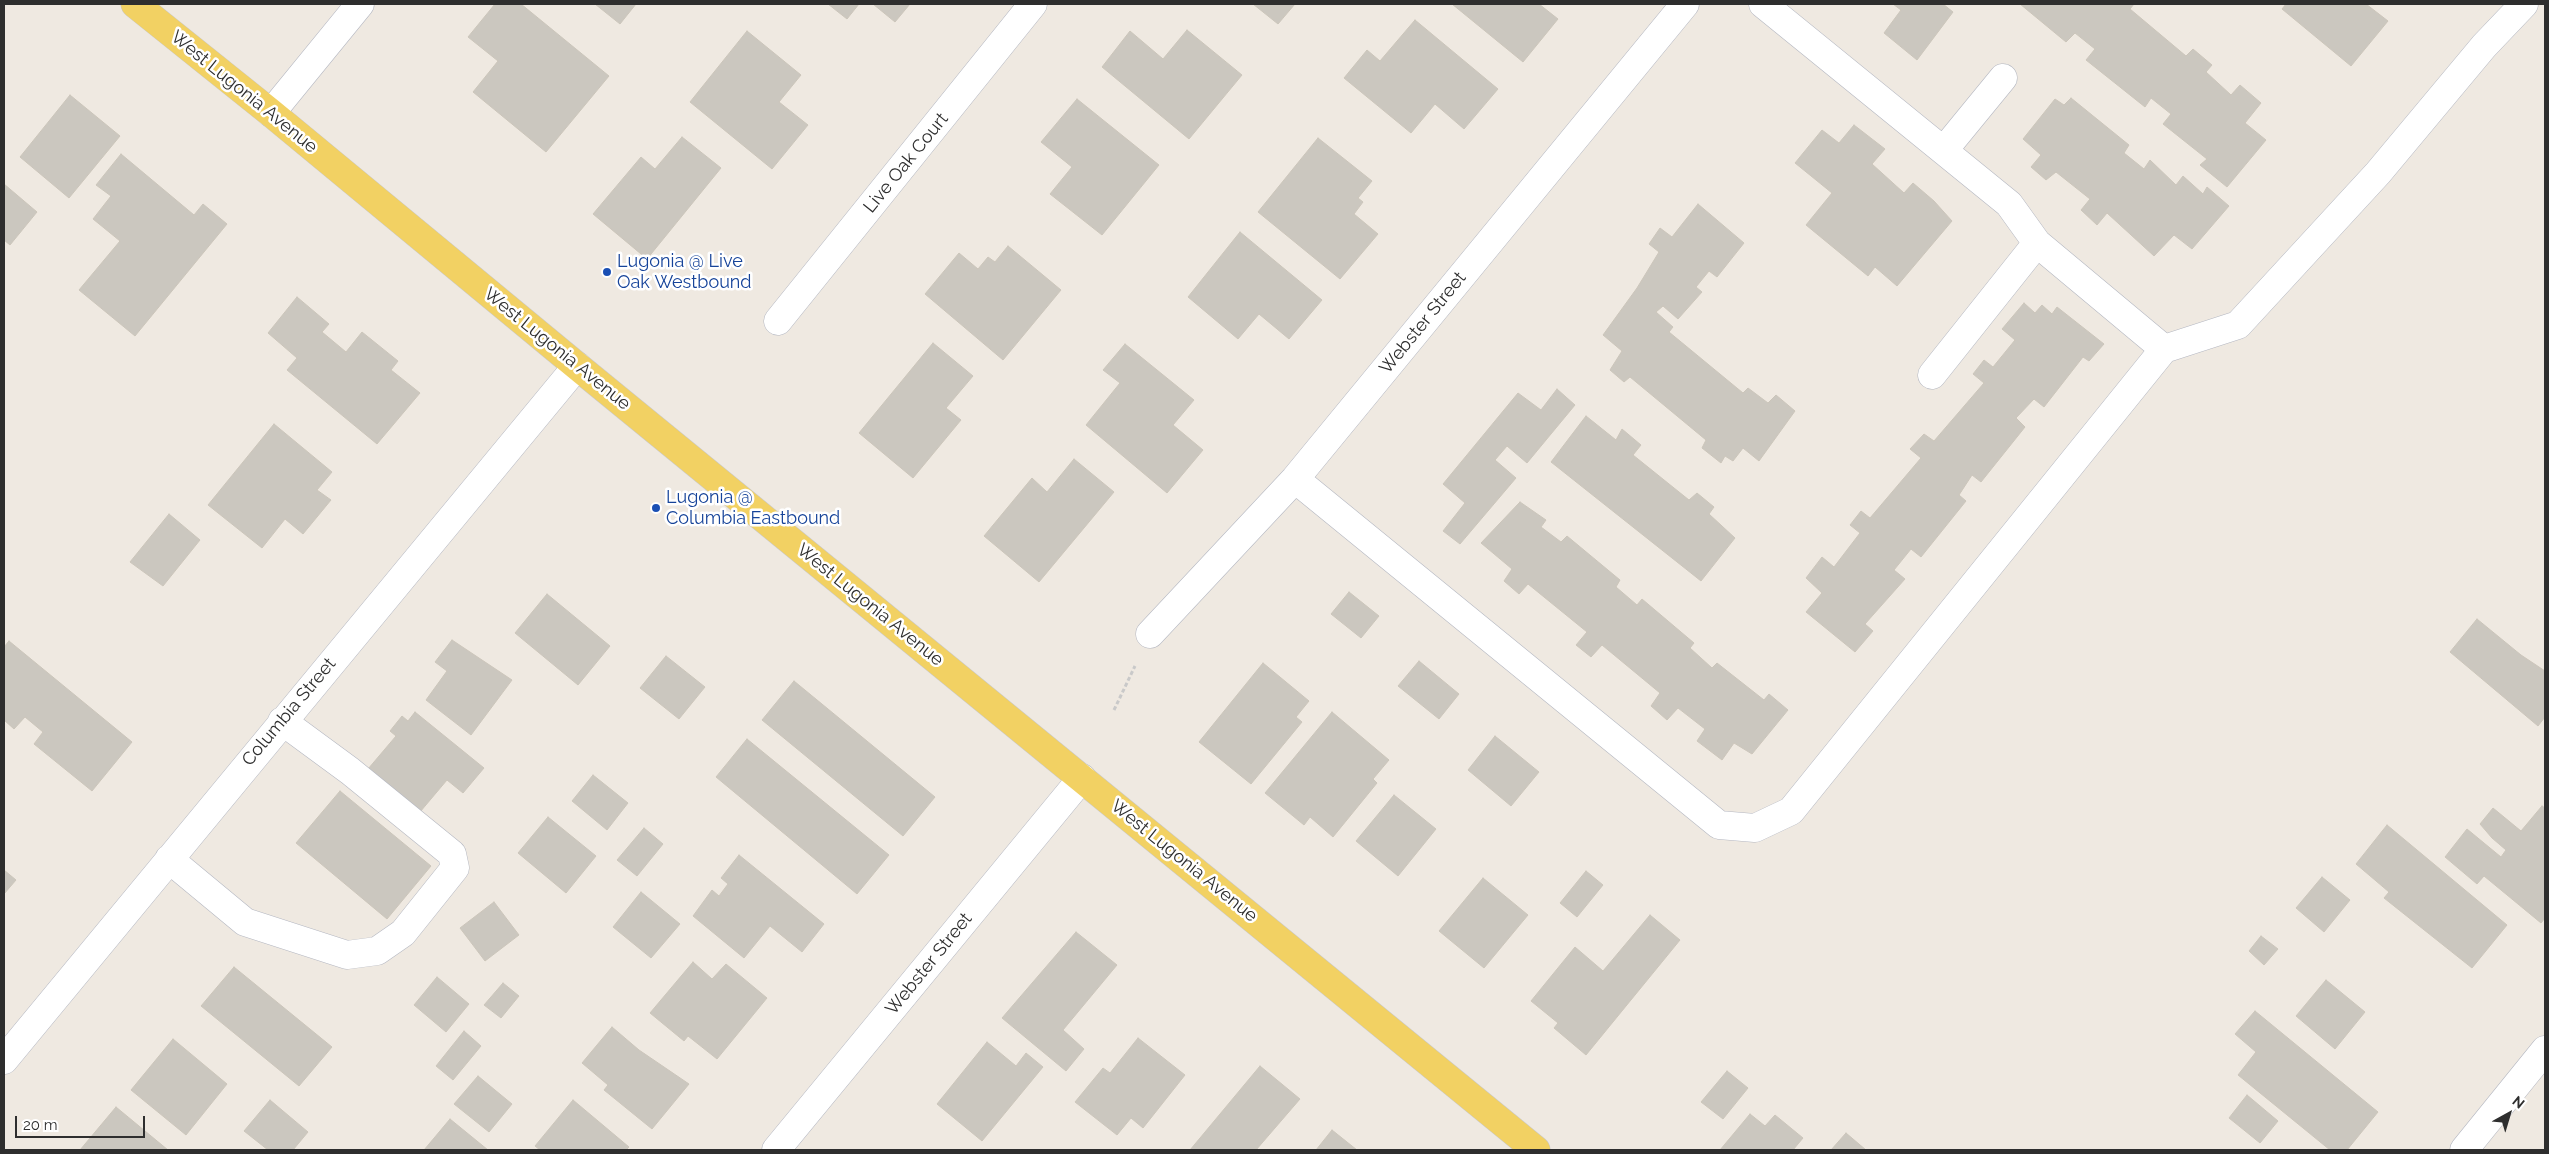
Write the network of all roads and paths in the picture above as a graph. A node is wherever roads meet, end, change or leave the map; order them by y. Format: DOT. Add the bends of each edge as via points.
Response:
graph roads {
  1 [pos="134,4"];
  2 [pos="360,4"];
  3 [pos="1033,4"];
  4 [pos="1685,4"];
  5 [pos="1763,4"];
  6 [pos="2524,4"];
  7 [pos="2003,78"];
  8 [pos="271,113"];
  9 [pos="1944,150"];
  10 [pos="2037,243"];
  11 [pos="778,321"];
  12 [pos="2164,349"];
  13 [pos="577,366"];
  14 [pos="1932,375"];
  15 [pos="1295,479"];
  16 [pos="1150,634"];
  17 [pos="1114,710"];
  18 [pos="282,721"];
  19 [pos="1082,778"];
  20 [pos="169,859"];
  21 [pos="2545,1050"];
  22 [pos="4,1060"];
  23 [pos="776,1150"];
  24 [pos="1536,1150"];
  25 [pos="2464,1150"];
  1 -- 8 [label="main road, West Lugonia Avenue"];
  2 -- 8 [label="street"];
  3 -- 11 [label="street, Live Oak Court"];
  4 -- 15 [label="street, Webster Street"];
  5 -- 9 [label="street"];
  6 -- 12 [label="street" via="2484,46 2378,173 2238,325"];
  7 -- 9 [label="street"];
  8 -- 13 [label="main road, West Lugonia Avenue"];
  9 -- 10 [label="street" via="2010,204"];
  10 -- 12 [label="street"];
  10 -- 14 [label="street"];
  12 -- 15 [label="street" via="1791,810 1755,828 1719,825"];
  13 -- 18 [label="street, Columbia Street"];
  13 -- 19 [label="main road, West Lugonia Avenue"];
  15 -- 16 [label="street, Webster Street"];
  16 -- 17 [label="path"];
  18 -- 20 [label="street, Columbia Street"];
  18 -- 20 [label="street" via="452,854 455,868 403,933 377,951 347,955 245,922"];
  19 -- 23 [label="street, Webster Street"];
  19 -- 24 [label="main road, West Lugonia Avenue"];
  20 -- 22 [label="street, Columbia Street"];
  21 -- 25 [label="street"];
}
